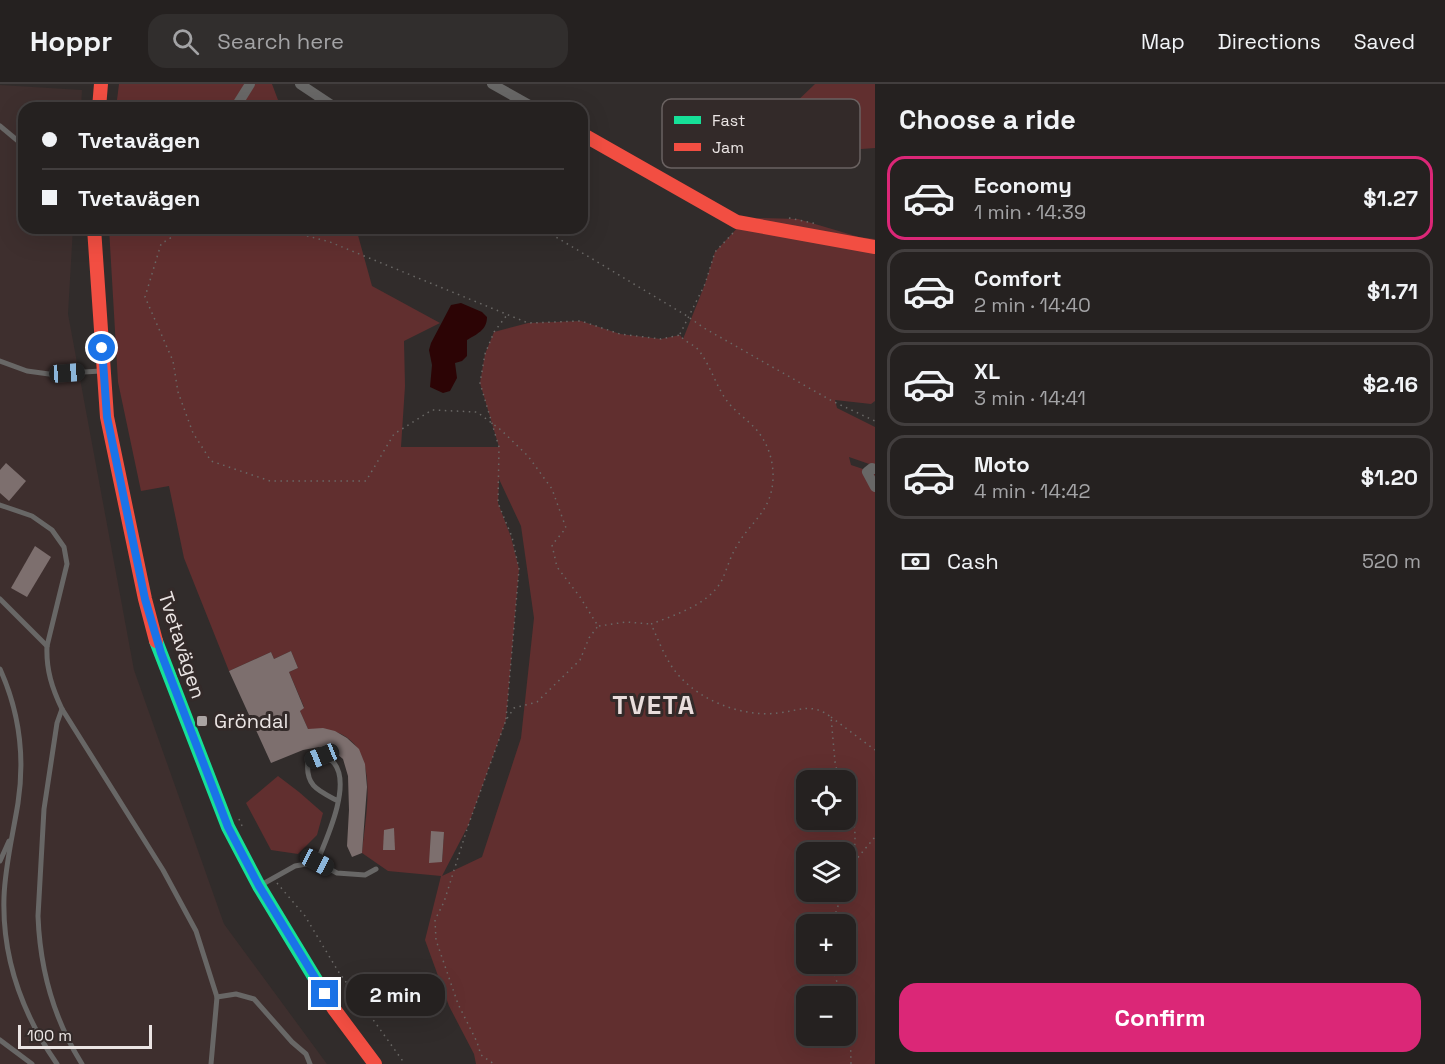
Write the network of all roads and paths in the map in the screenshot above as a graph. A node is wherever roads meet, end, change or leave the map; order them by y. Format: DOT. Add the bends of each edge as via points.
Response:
graph roads {
  1 [pos="101,84"];
  2 [pos="250,84"];
  3 [pos="300,84"];
  4 [pos="492,84"];
  5 [pos="100,102"];
  6 [pos="239,102"];
  7 [pos="327,102"];
  8 [pos="524,102"];
  9 [pos="0,126"];
  10 [pos="588,138"];
  11 [pos="18,141"];
  12 [pos="789,218"];
  13 [pos="743,224"];
  14 [pos="818,224"];
  15 [pos="94,234"];
  16 [pos="177,234"];
  17 [pos="300,234"];
  18 [pos="551,234"];
  19 [pos="875,247"];
  20 [pos="507,315"];
  21 [pos="680,335"];
  22 [pos="0,361"];
  23 [pos="104,370"];
  24 [pos="875,421"];
  25 [pos="491,423"];
  26 [pos="875,470"];
  27 [pos="875,487"];
  28 [pos="1,508"];
  29 [pos="0,599"];
  30 [pos="651,624"];
  31 [pos="598,627"];
  32 [pos="46,646"];
  33 [pos="0,669"];
  34 [pos="62,709"];
  35 [pos="831,717"];
  36 [pos="506,720"];
  37 [pos="875,750"];
  38 [pos="837,770"];
  39 [pos="338,801"];
  40 [pos="236,812"];
  41 [pos="12,832"];
  42 [pos="246,833"];
  43 [pos="875,837"];
  44 [pos="856,859"];
  45 [pos="0,861"];
  46 [pos="317,862"];
  47 [pos="376,868"];
  48 [pos="273,878"];
  49 [pos="259,886"];
  50 [pos="217,997"];
  51 [pos="0,1040"];
  52 [pos="851,1046"];
  53 [pos="32,1064"];
  54 [pos="57,1064"];
  55 [pos="82,1064"];
  56 [pos="211,1064"];
  57 [pos="310,1064"];
  58 [pos="375,1064"];
  59 [pos="405,1064"];
  60 [pos="494,1064"];
  61 [pos="851,1064"];
  1 -- 5 [label="main road"];
  2 -- 6 [label="street"];
  3 -- 7 [label="street"];
  4 -- 8 [label="street"];
  9 -- 11 [label="lane"];
  10 -- 13 [label="main road"];
  12 -- 14 [label="path"];
  13 -- 19 [label="main road"];
  13 -- 21 [label="path" via="715,252 705,284"];
  15 -- 23 [label="main road, Tvetavägen"];
  16 -- 25 [label="path" via="161,244 146,297 173,361 178,392 193,433 211,461 270,481 366,480 394,434 432,410 477,412"];
  17 -- 20 [label="path" via="330,242"];
  18 -- 24 [label="path" via="704,328"];
  20 -- 21 [label="path" via="528,323 581,321 620,334 661,339"];
  20 -- 25 [label="path" via="484,354 480,383"];
  21 -- 30 [label="path" via="701,353 726,399 758,432 771,458 773,477 770,497 761,515 739,541 714,592 680,613"];
  22 -- 23 [label="lane" via="49,374"];
  23 -- 49 [label="main road, Tvetavägen" via="107,417 153,632 228,827"];
  25 -- 31 [label="path" via="528,456 552,489 566,528 552,544 557,567"];
  25 -- 36 [label="path" via="499,447 498,503 512,537 519,569"];
  26 -- 27 [label="street" via="867,472"];
  28 -- 32 [label="lane" via="32,516 52,530 64,547 67,564"];
  29 -- 32 [label="lane"];
  30 -- 31 [label="path" via="626,622"];
  30 -- 35 [label="path" via="678,675 722,705 736,711 768,714 809,708 822,710"];
  31 -- 36 [label="path" via="580,660 537,702 514,708"];
  32 -- 34 [label="lane" via="47,671"];
  33 -- 41 [label="lane" via="16,720 20,751 20,782"];
  34 -- 50 [label="lane" via="185,910 196,931"];
  34 -- 55 [label="lane" via="44,809 38,916 42,965 51,997"];
  35 -- 37 [label="path"];
  35 -- 38 [label="path"];
  36 -- 60 [label="path" via="435,920 436,940 458,1004 481,1055"];
  39 -- 39 [label="lane" via="340,777 334,763 322,756 308,762 306,772 316,790"];
  39 -- 46 [label="lane"];
  40 -- 42 [label="path"];
  41 -- 45 [label="lane"];
  41 -- 54 [label="lane" via="4,896 10,960 23,1001"];
  43 -- 44 [label="path"];
  46 -- 47 [label="lane" via="337,873 364,875"];
  46 -- 48 [label="lane" via="295,866"];
  48 -- 49 [label="lane"];
  48 -- 59 [label="path" via="305,916 338,971"];
  49 -- 58 [label="main road, Tvetavägen" via="334,1009"];
  50 -- 56 [label="lane"];
  50 -- 57 [label="lane" via="236,994 254,999 306,1054"];
  51 -- 53 [label="lane"];
  52 -- 61 [label="path"];
}
